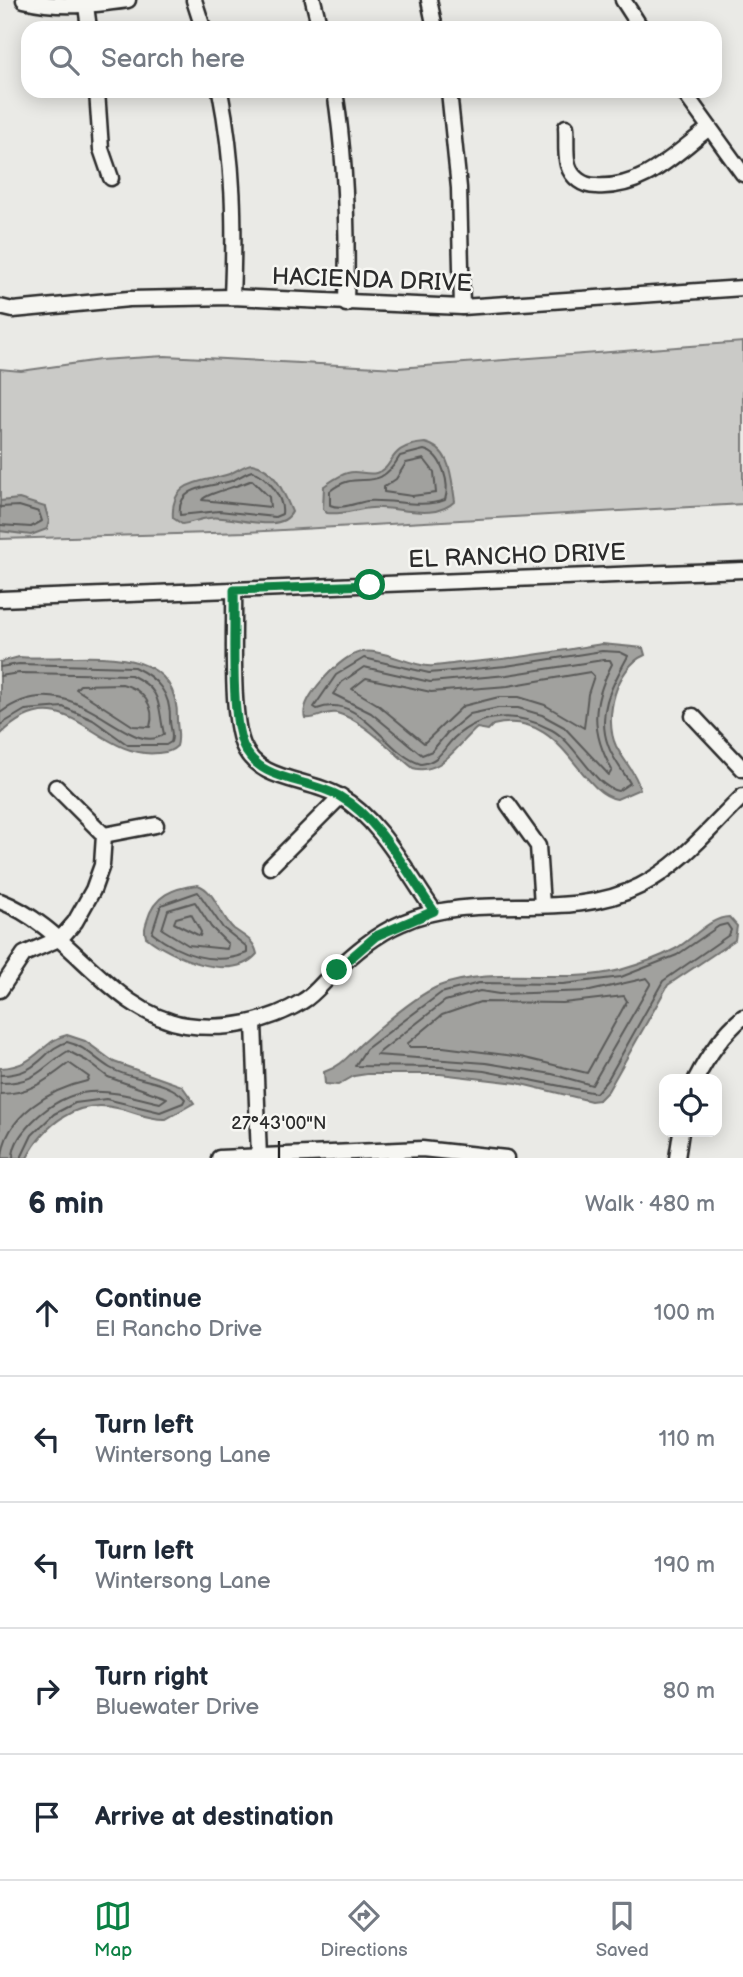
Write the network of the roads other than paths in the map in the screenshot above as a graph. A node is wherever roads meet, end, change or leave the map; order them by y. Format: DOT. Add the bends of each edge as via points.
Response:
graph roads {
  1 [pos="24,0"];
  2 [pos="128,0"];
  3 [pos="194,0"];
  4 [pos="313,0"];
  5 [pos="429,0"];
  6 [pos="623,0"];
  7 [pos="86,6"];
  8 [pos="88,21"];
  9 [pos="201,21"];
  10 [pos="318,21"];
  11 [pos="434,21"];
  12 [pos="637,21"];
  13 [pos="97,98"];
  14 [pos="221,98"];
  15 [pos="336,98"];
  16 [pos="450,98"];
  17 [pos="687,98"];
  18 [pos="566,127"];
  19 [pos="708,130"];
  20 [pos="743,174"];
  21 [pos="111,178"];
  22 [pos="743,288"];
  23 [pos="232,297"];
  24 [pos="346,304"];
  25 [pos="0,307"];
  26 [pos="462,307"];
  27 [pos="743,570"];
  28 [pos="234,590"];
  29 [pos="0,599"];
  30 [pos="693,716"];
  31 [pos="743,769"];
  32 [pos="56,787"];
  33 [pos="341,796"];
  34 [pos="743,796"];
  35 [pos="508,804"];
  36 [pos="156,825"];
  37 [pos="104,835"];
  38 [pos="270,867"];
  39 [pos="0,901"];
  40 [pos="542,905"];
  41 [pos="434,911"];
  42 [pos="61,938"];
  43 [pos="0,990"];
  44 [pos="743,1017"];
  45 [pos="254,1023"];
  46 [pos="698,1074"];
  47 [pos="680,1137"];
  48 [pos="375,1154"];
  49 [pos="438,1154"];
  50 [pos="321,1155"];
  51 [pos="259,1157"];
  52 [pos="219,1158"];
  53 [pos="506,1158"];
  54 [pos="677,1158"];
  1 -- 7 [label="street"];
  2 -- 7 [label="street"];
  3 -- 9 [label="street"];
  4 -- 10 [label="street"];
  5 -- 11 [label="street"];
  6 -- 12 [label="street"];
  7 -- 8 [label="street"];
  13 -- 21 [label="street" via="101,149"];
  14 -- 23 [label="street" via="235,210"];
  15 -- 24 [label="street" via="348,226"];
  16 -- 26 [label="street" via="459,188"];
  17 -- 19 [label="street"];
  18 -- 19 [label="street" via="568,166 578,182 592,186 624,186 643,178"];
  19 -- 20 [label="street"];
  22 -- 26 [label="street, HACIENDA DRIVE"];
  23 -- 24 [label="street, HACIENDA DRIVE"];
  23 -- 25 [label="street, HACIENDA DRIVE" via="129,299 13,310"];
  24 -- 26 [label="street, HACIENDA DRIVE"];
  27 -- 28 [label="street, EL RANCHO DRIVE"];
  28 -- 29 [label="street, EL RANCHO DRIVE"];
  28 -- 33 [label="street" via="237,715 243,745 258,766"];
  30 -- 31 [label="street"];
  32 -- 37 [label="street"];
  33 -- 38 [label="street"];
  33 -- 41 [label="street" via="375,829"];
  34 -- 40 [label="street" via="670,868 639,887 608,898"];
  35 -- 40 [label="street" via="538,846"];
  36 -- 37 [label="street"];
  37 -- 42 [label="street" via="102,864 93,890"];
  39 -- 42 [label="street"];
  40 -- 41 [label="street"];
  41 -- 45 [label="street" via="376,936 305,1000"];
  42 -- 43 [label="street" via="24,954"];
  42 -- 45 [label="street" via="152,1016 206,1027"];
  44 -- 46 [label="street" via="726,1031"];
  45 -- 51 [label="street"];
  47 -- 54 [label="street"];
  48 -- 49 [label="street"];
  48 -- 50 [label="street"];
  49 -- 53 [label="street"];
  50 -- 51 [label="street"];
  51 -- 52 [label="street"];
}
